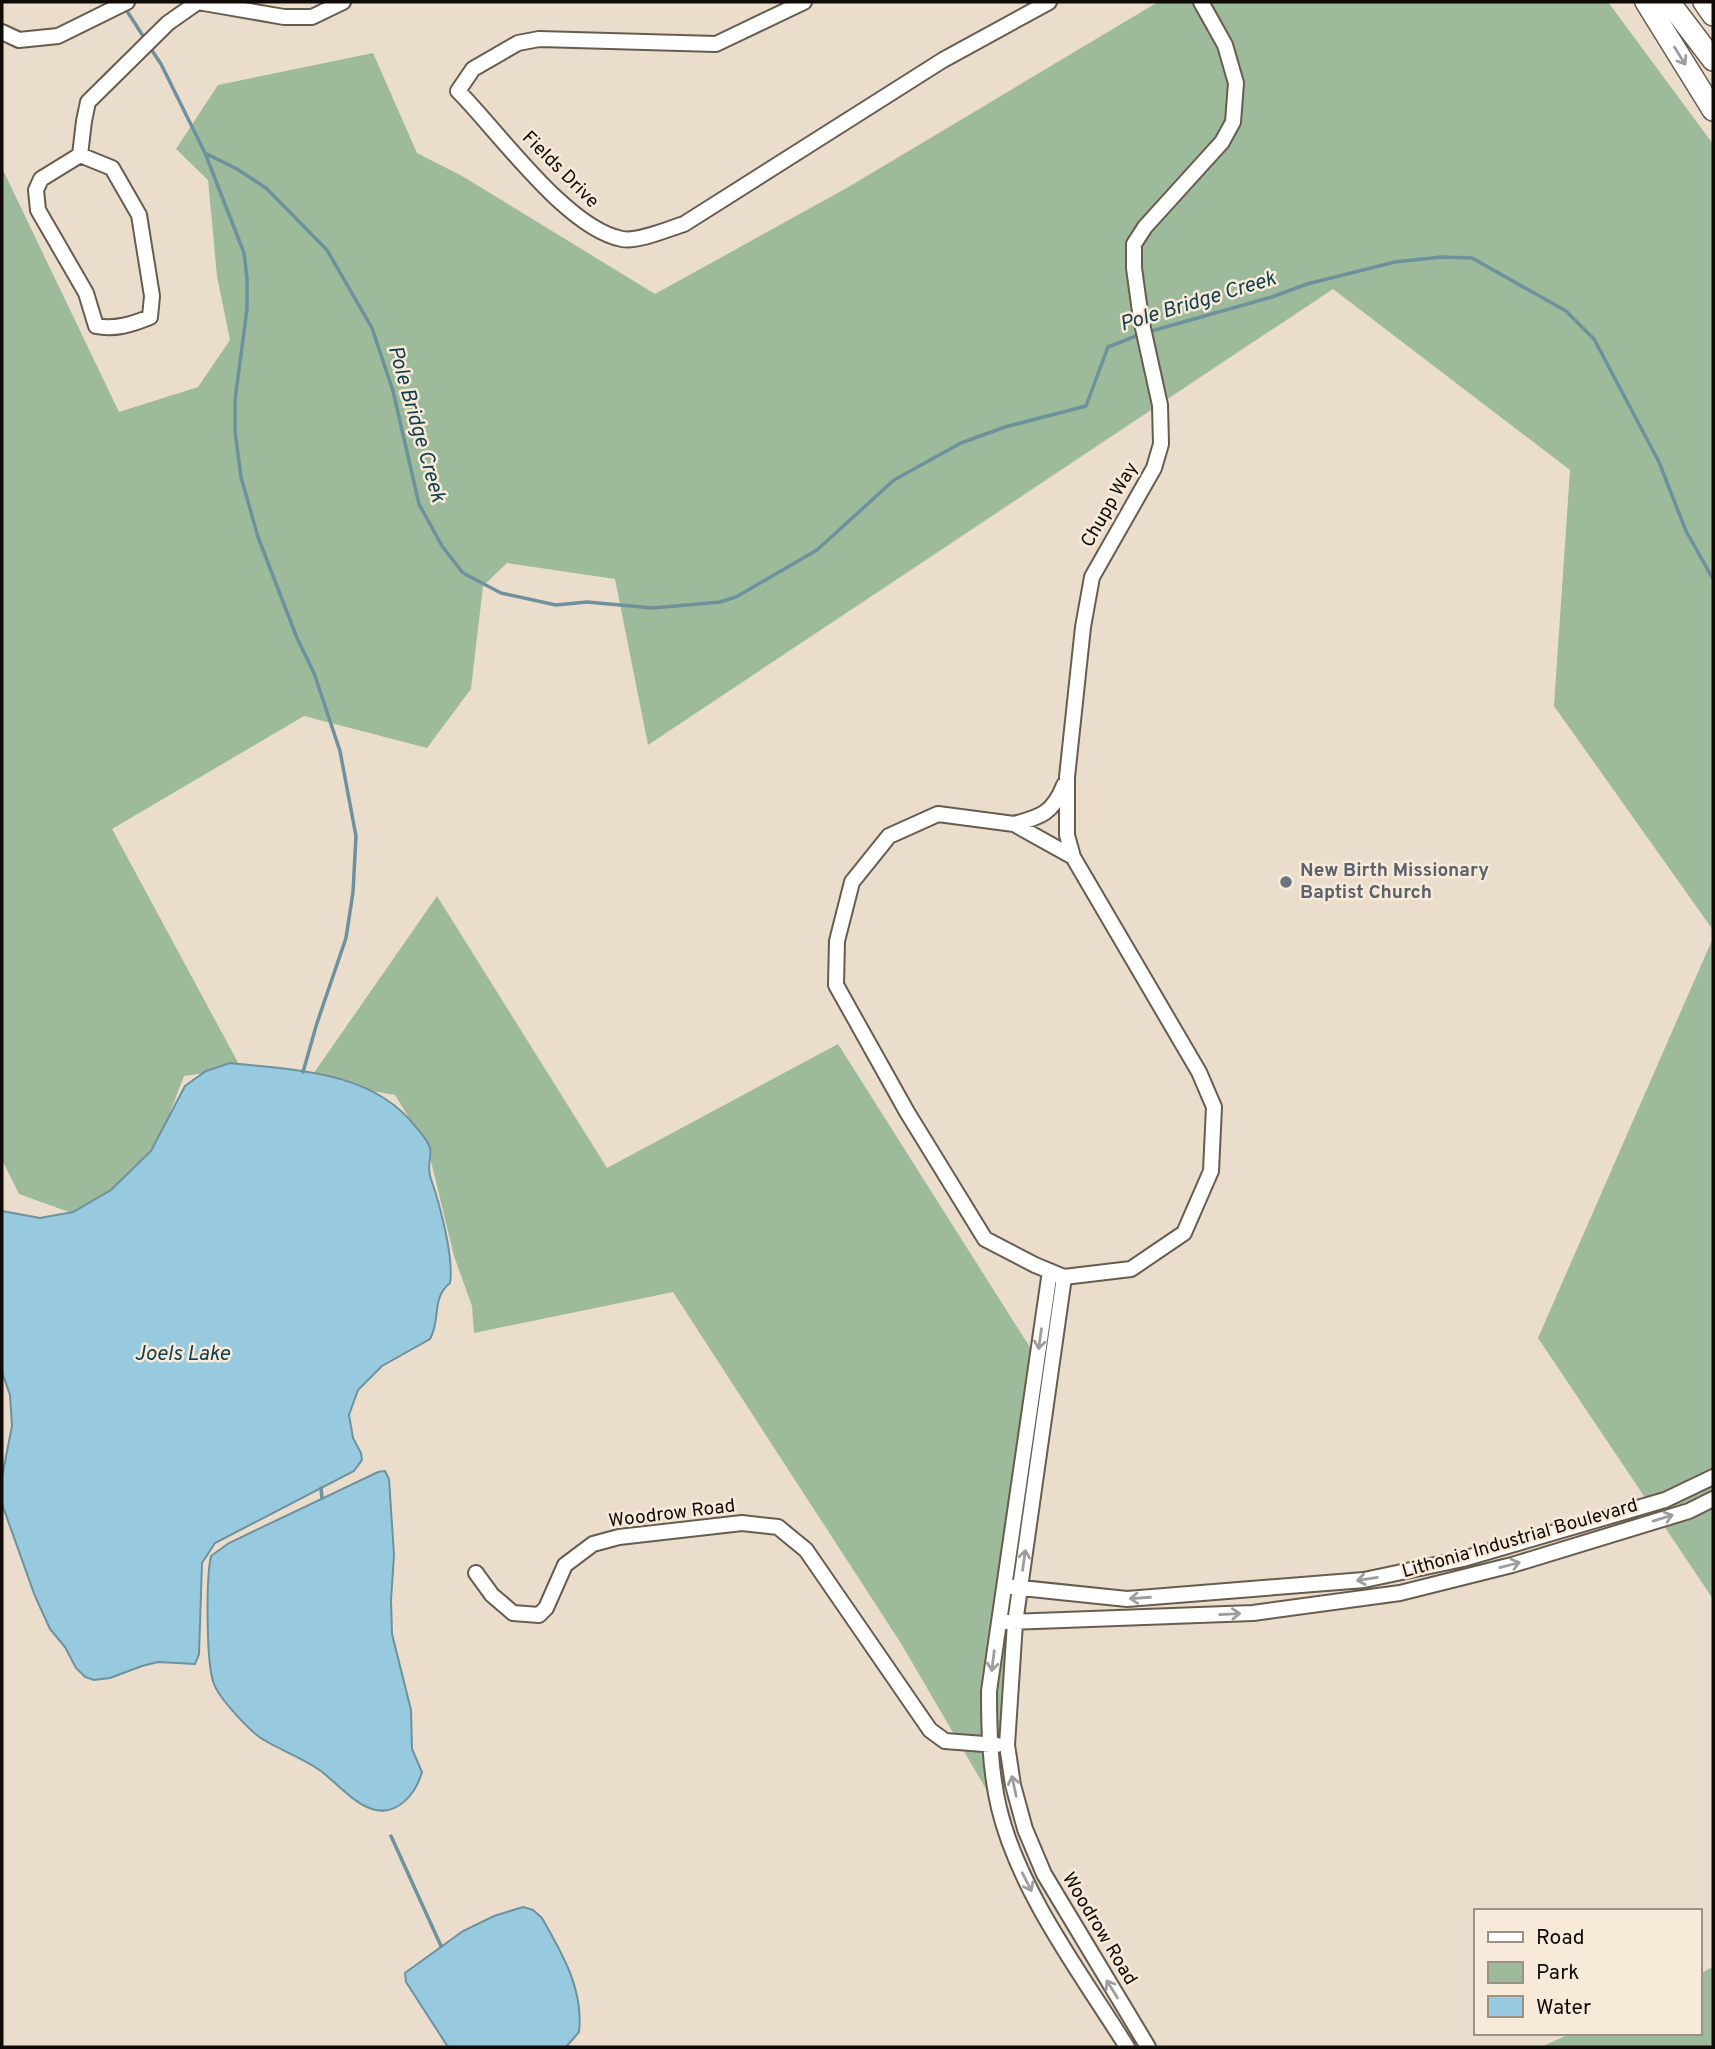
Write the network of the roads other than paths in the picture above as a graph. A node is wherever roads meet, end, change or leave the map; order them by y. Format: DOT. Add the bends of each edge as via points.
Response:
graph roads {
  1 [pos="127,2"];
  2 [pos="343,2"];
  3 [pos="804,2"];
  4 [pos="1049,2"];
  5 [pos="1200,2"];
  6 [pos="1646,2"];
  7 [pos="1669,2"];
  8 [pos="1704,2"];
  9 [pos="1710,2"];
  10 [pos="1713,6"];
  11 [pos="1713,15"];
  12 [pos="2,32"];
  13 [pos="1713,60"];
  14 [pos="1713,110"];
  15 [pos="80,155"];
  16 [pos="1067,777"];
  17 [pos="1014,824"];
  18 [pos="1073,857"];
  19 [pos="1050,1271"];
  20 [pos="1065,1278"];
  21 [pos="1713,1477"];
  22 [pos="1713,1499"];
  23 [pos="476,1573"];
  24 [pos="1004,1586"];
  25 [pos="1020,1589"];
  26 [pos="998,1620"];
  27 [pos="1014,1623"];
  28 [pos="1007,1745"];
  29 [pos="990,1746"];
  30 [pos="1127,2047"];
  31 [pos="1148,2047"];
  1 -- 12 [label="street" via="58,36 19,40"];
  2 -- 15 [label="street" via="312,17 284,17 198,2 168,23 88,102"];
  3 -- 4 [label="street, Fields Drive" via="716,44 539,39 518,43 473,69 458,91 585,224 623,240 684,224 943,60"];
  5 -- 16 [label="street, Chupp Way" via="1225,45 1237,83 1233,122 1222,142 1134,244 1141,319 1160,405 1161,444 1154,468 1092,578"];
  6 -- 14 [label="highway, one-way"];
  7 -- 13 [label="highway"];
  8 -- 11 [label="highway"];
  9 -- 10 [label="highway"];
  15 -- 15 [label="street" via="41,179 36,190 38,210 86,293 96,326 131,324 150,317 152,296 139,215 112,167"];
  16 -- 17 [label="street" via="1057,801 1040,817"];
  16 -- 18 [label="street, Chupp Way"];
  17 -- 18 [label="street"];
  17 -- 19 [label="street" via="938,814 889,836 852,882 837,941 836,985 985,1238"];
  18 -- 20 [label="street" via="1199,1072 1214,1107 1211,1171 1184,1233 1131,1269"];
  19 -- 20 [label="street"];
  19 -- 24 [label="street, Woodrow Road, one-way"];
  25 -- 20 [label="street, Woodrow Road, one-way"];
  21 -- 25 [label="street, Lithonia Industrial Boulevard, one-way" via="1653,1504 1463,1559 1364,1580 1127,1599"];
  27 -- 22 [label="street, Lithonia Industrial Boulevard, one-way" via="1253,1612 1400,1593 1512,1565 1689,1511"];
  23 -- 29 [label="street, Woodrow Road" via="513,1613 539,1615 565,1565 593,1544 742,1523 778,1527 806,1550 930,1730 945,1741"];
  24 -- 25 [label="street, Lithonia Industrial Boulevard"];
  24 -- 26 [label="street, Woodrow Road"];
  25 -- 27 [label="street, Woodrow Road"];
  26 -- 27 [label="street, Lithonia Industrial Boulevard"];
  26 -- 29 [label="street, Woodrow Road, one-way" via="989,1691"];
  27 -- 28 [label="street, Woodrow Road"];
  28 -- 29 [label="street, Woodrow Road"];
  31 -- 28 [label="street, Woodrow Road, one-way" via="1044,1874 1025,1829"];
  29 -- 30 [label="street, Woodrow Road, one-way" via="999,1809 1024,1880"];
}
